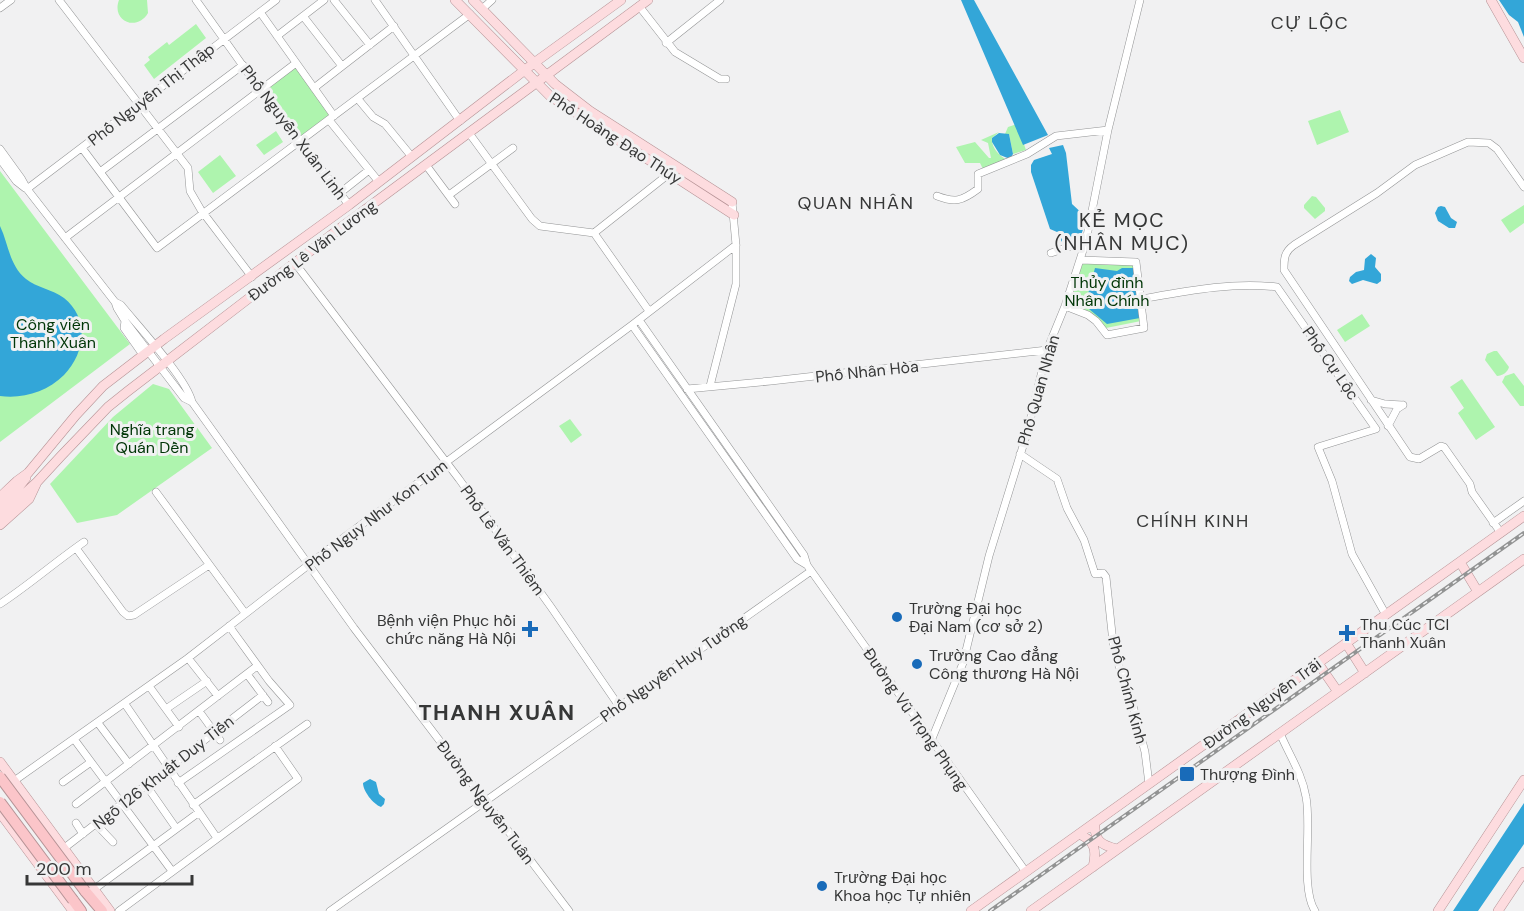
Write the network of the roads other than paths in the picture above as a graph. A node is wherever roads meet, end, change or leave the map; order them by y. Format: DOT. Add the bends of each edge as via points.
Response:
graph roads {
  1 [pos="11,0"];
  2 [pos="59,0"];
  3 [pos="196,0"];
  4 [pos="276,0"];
  5 [pos="324,0"];
  6 [pos="334,0"];
  7 [pos="375,0"];
  8 [pos="456,0"];
  9 [pos="473,0"];
  10 [pos="492,0"];
  11 [pos="621,0"];
  12 [pos="648,0"];
  13 [pos="720,0"];
  14 [pos="1140,0"];
  15 [pos="1491,0"];
  16 [pos="639,6"];
  17 [pos="0,8"];
  18 [pos="482,9"];
  19 [pos="260,12"];
  20 [pos="470,14"];
  21 [pos="303,16"];
  22 [pos="394,26"];
  23 [pos="277,36"];
  24 [pos="224,38"];
  25 [pos="666,43"];
  26 [pos="370,45"];
  27 [pos="416,55"];
  28 [pos="1524,58"];
  29 [pos="296,63"];
  30 [pos="534,63"];
  31 [pos="243,65"];
  32 [pos="342,66"];
  33 [pos="525,71"];
  34 [pos="547,76"];
  35 [pos="726,79"];
  36 [pos="537,83"];
  37 [pos="314,88"];
  38 [pos="260,89"];
  39 [pos="358,99"];
  40 [pos="140,104"];
  41 [pos="590,111"];
  42 [pos="332,118"];
  43 [pos="584,119"];
  44 [pos="460,121"];
  45 [pos="158,128"];
  46 [pos="1108,130"];
  47 [pos="470,134"];
  48 [pos="300,142"];
  49 [pos="82,148"];
  50 [pos="513,148"];
  51 [pos="0,149"];
  52 [pos="176,152"];
  53 [pos="412,157"];
  54 [pos="0,159"];
  55 [pos="492,163"];
  56 [pos="429,169"];
  57 [pos="369,170"];
  58 [pos="673,170"];
  59 [pos="100,172"];
  60 [pos="379,182"];
  61 [pos="1524,187"];
  62 [pos="27,189"];
  63 [pos="340,193"];
  64 [pos="449,195"];
  65 [pos="119,196"];
  66 [pos="937,196"];
  67 [pos="732,202"];
  68 [pos="455,204"];
  69 [pos="349,205"];
  70 [pos="204,214"];
  71 [pos="734,215"];
  72 [pos="594,233"];
  73 [pos="65,238"];
  74 [pos="1086,242"];
  75 [pos="736,245"];
  76 [pos="1051,253"];
  77 [pos="1081,260"];
  78 [pos="295,263"];
  79 [pos="252,277"];
  80 [pos="1142,299"];
  81 [pos="115,302"];
  82 [pos="1065,306"];
  83 [pos="649,311"];
  84 [pos="635,322"];
  85 [pos="148,347"];
  86 [pos="1047,350"];
  87 [pos="164,364"];
  88 [pos="710,386"];
  89 [pos="687,389"];
  90 [pos="1371,400"];
  91 [pos="1388,426"];
  92 [pos="726,450"];
  93 [pos="1020,454"];
  94 [pos="446,462"];
  95 [pos="28,473"];
  96 [pos="38,482"];
  97 [pos="156,492"];
  98 [pos="0,497"];
  99 [pos="1524,501"];
  100 [pos="0,506"];
  101 [pos="0,516"];
  102 [pos="1524,516"];
  103 [pos="1493,523"];
  104 [pos="0,525"];
  105 [pos="1501,533"];
  106 [pos="84,542"];
  107 [pos="76,548"];
  108 [pos="1524,559"];
  109 [pos="1460,562"];
  110 [pos="209,565"];
  111 [pos="308,565"];
  112 [pos="809,568"];
  113 [pos="1478,592"];
  114 [pos="0,604"];
  115 [pos="245,613"];
  116 [pos="1386,615"];
  117 [pos="229,626"];
  118 [pos="1346,643"];
  119 [pos="188,658"];
  120 [pos="1318,663"];
  121 [pos="257,666"];
  122 [pos="1365,673"];
  123 [pos="247,674"];
  124 [pos="207,681"];
  125 [pos="149,686"];
  126 [pos="1338,692"];
  127 [pos="263,695"];
  128 [pos="218,696"];
  129 [pos="268,702"];
  130 [pos="125,704"];
  131 [pos="619,706"];
  132 [pos="166,709"];
  133 [pos="200,711"];
  134 [pos="98,723"];
  135 [pos="307,724"];
  136 [pos="179,727"];
  137 [pos="214,732"];
  138 [pos="1280,733"];
  139 [pos="74,739"];
  140 [pos="220,740"];
  141 [pos="931,741"];
  142 [pos="275,746"];
  143 [pos="154,747"];
  144 [pos="0,762"];
  145 [pos="92,762"];
  146 [pos="129,764"];
  147 [pos="168,767"];
  148 [pos="0,777"];
  149 [pos="1524,780"];
  150 [pos="14,781"];
  151 [pos="107,782"];
  152 [pos="63,783"];
  153 [pos="178,783"];
  154 [pos="1149,784"];
  155 [pos="146,785"];
  156 [pos="484,801"];
  157 [pos="0,802"];
  158 [pos="76,804"];
  159 [pos="123,804"];
  160 [pos="193,805"];
  161 [pos="0,813"];
  162 [pos="198,813"];
  163 [pos="76,823"];
  164 [pos="1095,823"];
  165 [pos="96,824"];
  166 [pos="176,828"];
  167 [pos="83,834"];
  168 [pos="1079,834"];
  169 [pos="217,838"];
  170 [pos="113,842"];
  171 [pos="152,845"];
  172 [pos="63,849"];
  173 [pos="1117,849"];
  174 [pos="1093,867"];
  175 [pos="172,871"];
  176 [pos="1026,872"];
  177 [pos="1524,872"];
  178 [pos="88,888"];
  179 [pos="70,903"];
  180 [pos="81,911"];
  181 [pos="101,911"];
  182 [pos="110,911"];
  183 [pos="119,911"];
  184 [pos="330,911"];
  185 [pos="569,911"];
  186 [pos="971,911"];
  187 [pos="1031,911"];
  188 [pos="1316,911"];
  189 [pos="1438,911"];
  190 [pos="1498,911"];
  1 -- 17 [label="street"];
  2 -- 40 [label="street"];
  3 -- 24 [label="street, Phố Nguyễn Xuân Linh"];
  4 -- 19 [label="street, Phố Nguyễn Thị Thập"];
  5 -- 21 [label="street"];
  6 -- 26 [label="street"];
  7 -- 22 [label="street"];
  8 -- 20 [label="main road, Phố Hoàng Đạo Thúy"];
  9 -- 18 [label="main road, Phố Hoàng Đạo Thúy"];
  10 -- 18 [label="street"];
  11 -- 30 [label="main road, Đường Lê Văn Lương"];
  12 -- 16 [label="main road, Đường Lê Văn Lương"];
  13 -- 25 [label="street"];
  14 -- 46 [label="street, Phố Quan Nhân"];
  15 -- 28 [label="main road"];
  16 -- 25 [label="street"];
  16 -- 34 [label="main road, Đường Lê Văn Lương"];
  18 -- 30 [label="main road, Phố Hoàng Đạo Thúy"];
  19 -- 23 [label="street"];
  19 -- 24 [label="street, Phố Nguyễn Thị Thập"];
  20 -- 27 [label="street"];
  20 -- 33 [label="main road, Phố Hoàng Đạo Thúy"];
  21 -- 23 [label="street"];
  21 -- 32 [label="street"];
  22 -- 26 [label="street"];
  22 -- 27 [label="street"];
  23 -- 29 [label="street"];
  24 -- 31 [label="street, Phố Nguyễn Xuân Linh"];
  24 -- 40 [label="street, Phố Nguyễn Thị Thập"];
  25 -- 35 [label="street" via="675,52"];
  26 -- 32 [label="street"];
  27 -- 39 [label="street"];
  27 -- 44 [label="street"];
  29 -- 37 [label="street"];
  29 -- 38 [label="street"];
  30 -- 33 [label="main road, Đường Lê Văn Lương"];
  30 -- 34 [label="main road, Phố Hoàng Đạo Thúy"];
  31 -- 38 [label="street, Phố Nguyễn Xuân Linh"];
  31 -- 45 [label="street"];
  32 -- 37 [label="street"];
  33 -- 36 [label="main road, Phố Hoàng Đạo Thúy"];
  33 -- 44 [label="main road, Đường Lê Văn Lương"];
  34 -- 36 [label="main road, Đường Lê Văn Lương"];
  34 -- 41 [label="main road, Phố Hoàng Đạo Thúy"];
  36 -- 43 [label="main road, Phố Hoàng Đạo Thúy"];
  36 -- 47 [label="main road, Đường Lê Văn Lương"];
  37 -- 42 [label="street"];
  38 -- 48 [label="street, Phố Nguyễn Xuân Linh"];
  38 -- 52 [label="street"];
  39 -- 42 [label="street"];
  39 -- 53 [label="street" via="373,117 386,124"];
  40 -- 45 [label="street"];
  40 -- 49 [label="street, Phố Nguyễn Thị Thập"];
  41 -- 43 [label="main road"];
  41 -- 58 [label="main road, Phố Hoàng Đạo Thúy"];
  42 -- 48 [label="street"];
  42 -- 57 [label="street"];
  43 -- 58 [label="main road, Phố Hoàng Đạo Thúy"];
  44 -- 53 [label="main road, Đường Lê Văn Lương"];
  45 -- 52 [label="street"];
  45 -- 59 [label="street"];
  46 -- 66 [label="street" via="1056,135 1027,154 978,174 978,189 968,196 952,201"];
  46 -- 74 [label="street, Phố Quan Nhân"];
  47 -- 55 [label="street"];
  47 -- 56 [label="main road, Đường Lê Văn Lương"];
  48 -- 63 [label="street, Phố Nguyễn Xuân Linh"];
  48 -- 70 [label="street"];
  49 -- 59 [label="street"];
  49 -- 62 [label="street, Phố Nguyễn Thị Thập"];
  50 -- 55 [label="street"];
  51 -- 62 [label="street"];
  52 -- 65 [label="street"];
  52 -- 70 [label="street" via="188,168 190,191"];
  53 -- 60 [label="main road, Đường Lê Văn Lương"];
  54 -- 62 [label="street"];
  55 -- 64 [label="street"];
  55 -- 72 [label="street" via="540,226"];
  56 -- 64 [label="street"];
  56 -- 78 [label="main road, Đường Lê Văn Lương"];
  57 -- 60 [label="street"];
  57 -- 63 [label="street"];
  58 -- 67 [label="main road, Phố Hoàng Đạo Thúy"];
  58 -- 71 [label="main road, Phố Hoàng Đạo Thúy"];
  58 -- 72 [label="street"];
  59 -- 65 [label="street"];
  60 -- 69 [label="main road, Đường Lê Văn Lương"];
  61 -- 90 [label="street" via="1497,149 1489,143 1468,142 1415,165 1288,249 1284,270"];
  62 -- 73 [label="street"];
  63 -- 69 [label="street, Phố Nguyễn Xuân Linh"];
  64 -- 68 [label="street"];
  65 -- 70 [label="street" via="157,248"];
  65 -- 73 [label="street"];
  67 -- 71 [label="street"];
  69 -- 79 [label="main road, Đường Lê Văn Lương"];
  70 -- 79 [label="street"];
  71 -- 75 [label="street"];
  72 -- 83 [label="street"];
  73 -- 81 [label="street"];
  74 -- 76 [label="street"];
  74 -- 77 [label="street, Phố Quan Nhân"];
  75 -- 83 [label="street, Phố Ngụy Như Kon Tum"];
  75 -- 88 [label="street" via="736,284"];
  77 -- 80 [label="street" via="1136,262"];
  77 -- 82 [label="street, Phố Quan Nhân"];
  78 -- 87 [label="main road, Đường Lê Văn Lương"];
  78 -- 94 [label="street, Phố Lê Văn Thiêm"];
  79 -- 85 [label="main road, Đường Lê Văn Lương"];
  80 -- 82 [label="street" via="1144,328 1107,334 1088,315"];
  80 -- 116 [label="street, Phố Cự Lộc" via="1205,288 1277,287 1376,429 1318,447 1332,481 1352,554"];
  81 -- 85 [label="street" via="122,305"];
  81 -- 85 [label="street" via="125,321 124,328"];
  82 -- 86 [label="street, Phố Quan Nhân"];
  83 -- 84 [label="street, Phố Ngụy Như Kon Tum"];
  84 -- 89 [label="street, Đường Vũ Trọng Phụng"];
  84 -- 92 [label="street, Đường Vũ Trọng Phụng"];
  84 -- 94 [label="street, Phố Ngụy Như Kon Tum"];
  85 -- 87 [label="street, Đường Nguyễn Tuân"];
  85 -- 95 [label="main road, Đường Lê Văn Lương" via="91,398"];
  86 -- 88 [label="street, Phố Nhân Hòa"];
  86 -- 93 [label="street, Phố Quan Nhân"];
  87 -- 96 [label="main road, Đường Lê Văn Lương" via="108,407"];
  87 -- 111 [label="street, Đường Nguyễn Tuân" via="190,394"];
  88 -- 89 [label="street, Phố Nhân Hòa"];
  89 -- 92 [label="street, Đường Vũ Trọng Phụng"];
  90 -- 91 [label="street"];
  90 -- 91 [label="street" via="1403,405"];
  91 -- 103 [label="street" via="1414,459 1444,447"];
  92 -- 112 [label="street, Đường Vũ Trọng Phụng" via="804,555"];
  93 -- 141 [label="street, Phố Quan Nhân" via="989,556 963,663"];
  93 -- 154 [label="street, Phố Chính Kinh" via="1057,479 1095,574 1103,573 1106,577 1114,652 1132,702"];
  94 -- 111 [label="street, Phố Ngụy Như Kon Tum"];
  94 -- 131 [label="street, Phố Lê Văn Thiêm"];
  95 -- 98 [label="main road, Đường Lê Văn Lương"];
  95 -- 100 [label="main road"];
  96 -- 101 [label="main road"];
  96 -- 104 [label="main road, Đường Lê Văn Lương" via="29,499"];
  97 -- 110 [label="street"];
  99 -- 103 [label="street"];
  102 -- 105 [label="main road, Đường Nguyễn Trãi"];
  103 -- 105 [label="street"];
  105 -- 109 [label="main road, Đường Nguyễn Trãi"];
  106 -- 107 [label="street"];
  107 -- 110 [label="street" via="128,616"];
  107 -- 114 [label="street"];
  108 -- 113 [label="main road"];
  109 -- 113 [label="main road"];
  109 -- 116 [label="main road, Đường Nguyễn Trãi"];
  110 -- 115 [label="street"];
  111 -- 115 [label="street, Phố Ngụy Như Kon Tum"];
  111 -- 156 [label="street, Đường Nguyễn Tuân"];
  112 -- 131 [label="street, Phố Nguyễn Huy Tưởng"];
  112 -- 141 [label="street, Đường Vũ Trọng Phụng"];
  113 -- 122 [label="main road"];
  115 -- 117 [label="street, Phố Ngụy Như Kon Tum"];
  116 -- 118 [label="main road, Đường Nguyễn Trãi"];
  117 -- 119 [label="street, Phố Ngụy Như Kon Tum"];
  117 -- 121 [label="street"];
  118 -- 120 [label="main road, Đường Nguyễn Trãi"];
  118 -- 122 [label="main road"];
  119 -- 124 [label="street"];
  119 -- 125 [label="street, Phố Ngụy Như Kon Tum"];
  120 -- 126 [label="main road"];
  120 -- 154 [label="main road, Đường Nguyễn Trãi"];
  121 -- 123 [label="street"];
  121 -- 153 [label="street" via="290,705"];
  122 -- 126 [label="main road"];
  123 -- 127 [label="street"];
  123 -- 128 [label="street"];
  124 -- 128 [label="street"];
  124 -- 132 [label="street"];
  125 -- 130 [label="street, Phố Ngụy Như Kon Tum"];
  125 -- 132 [label="street"];
  126 -- 138 [label="main road"];
  127 -- 129 [label="street"];
  127 -- 137 [label="street, Ngõ 126 Khuất Duy Tiến"];
  128 -- 133 [label="street"];
  130 -- 134 [label="street, Phố Ngụy Như Kon Tum"];
  130 -- 143 [label="street"];
  131 -- 156 [label="street, Phố Nguyễn Huy Tưởng"];
  132 -- 136 [label="street"];
  133 -- 136 [label="street"];
  133 -- 137 [label="street"];
  134 -- 139 [label="street, Phố Ngụy Như Kon Tum"];
  134 -- 146 [label="street"];
  135 -- 142 [label="street"];
  136 -- 143 [label="street"];
  137 -- 140 [label="street"];
  137 -- 147 [label="street, Ngõ 126 Khuất Duy Tiến"];
  138 -- 173 [label="main road"];
  138 -- 188 [label="street" via="1307,799 1310,894"];
  139 -- 145 [label="street"];
  139 -- 150 [label="street, Phố Ngụy Như Kon Tum"];
  141 -- 176 [label="street, Đường Vũ Trọng Phụng"];
  142 -- 160 [label="street"];
  142 -- 169 [label="street" via="298,779"];
  143 -- 146 [label="street"];
  143 -- 147 [label="street"];
  144 -- 150 [label="main road"];
  145 -- 151 [label="street"];
  145 -- 152 [label="street"];
  146 -- 151 [label="street"];
  147 -- 153 [label="street"];
  147 -- 155 [label="street, Ngõ 126 Khuất Duy Tiến"];
  148 -- 178 [label="highway, bridge"];
  149 -- 189 [label="main road"];
  150 -- 172 [label="main road"];
  151 -- 158 [label="street"];
  151 -- 159 [label="street"];
  153 -- 160 [label="street"];
  154 -- 164 [label="main road, Đường Nguyễn Trãi"];
  155 -- 159 [label="street, Ngõ 126 Khuất Duy Tiến"];
  155 -- 166 [label="street"];
  156 -- 184 [label="street, Phố Nguyễn Huy Tưởng"];
  156 -- 185 [label="street, Đường Nguyễn Tuân"];
  157 -- 179 [label="highway, bridge"];
  159 -- 165 [label="street, Ngõ 126 Khuất Duy Tiến"];
  159 -- 171 [label="street"];
  160 -- 162 [label="street"];
  161 -- 179 [label="main road"];
  162 -- 166 [label="street"];
  162 -- 169 [label="street"];
  163 -- 167 [label="street"];
  164 -- 168 [label="main road, Đường Nguyễn Trãi"];
  164 -- 173 [label="main road" via="1095,835 1102,844"];
  165 -- 167 [label="street, Ngõ 126 Khuất Duy Tiến"];
  165 -- 170 [label="street"];
  166 -- 171 [label="street"];
  167 -- 172 [label="street, Ngõ 126 Khuất Duy Tiến"];
  168 -- 174 [label="main road" via="1093,844"];
  168 -- 176 [label="main road, Đường Nguyễn Trãi"];
  169 -- 175 [label="street"];
  171 -- 175 [label="street"];
  171 -- 178 [label="street"];
  172 -- 178 [label="main road"];
  173 -- 174 [label="main road"];
  174 -- 187 [label="main road"];
  175 -- 183 [label="street"];
  176 -- 186 [label="main road, Đường Nguyễn Trãi"];
  177 -- 190 [label="main road"];
  178 -- 179 [label="main road"];
  178 -- 181 [label="highway"];
  178 -- 182 [label="main road"];
  179 -- 180 [label="highway"];
}
